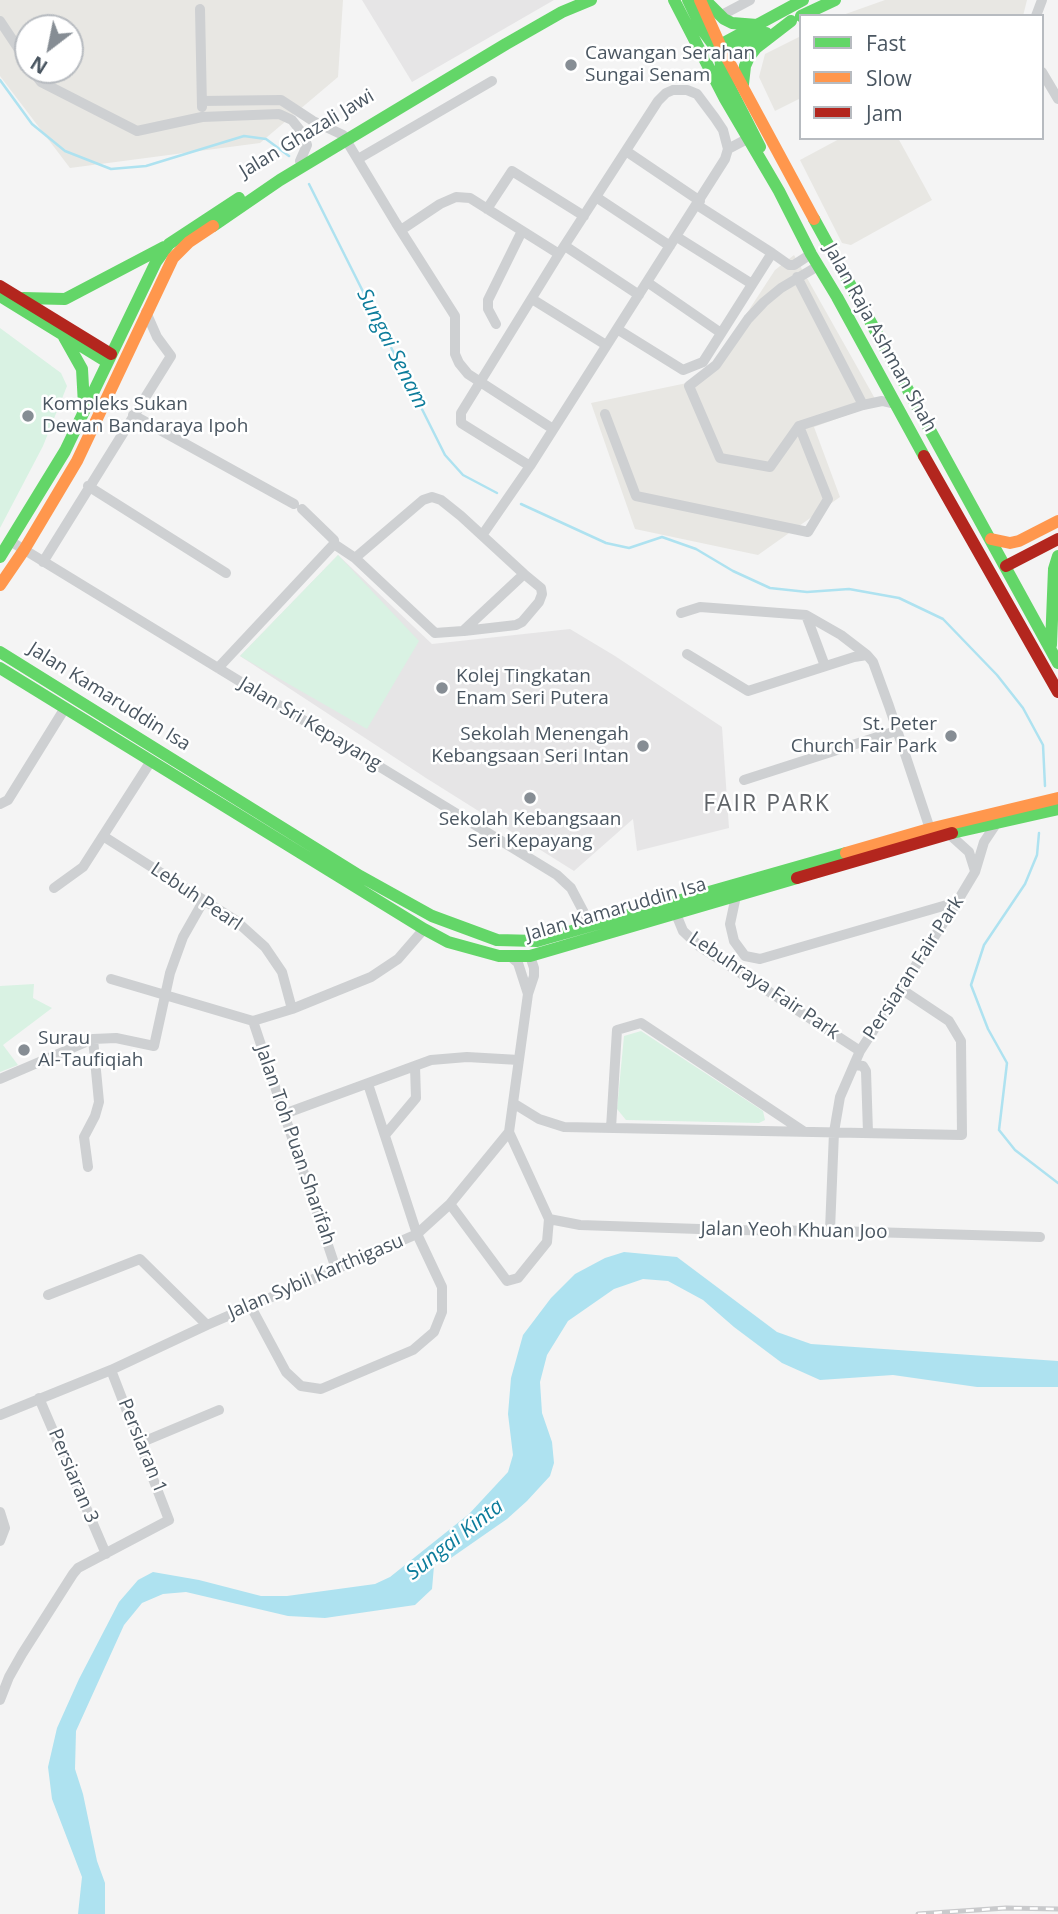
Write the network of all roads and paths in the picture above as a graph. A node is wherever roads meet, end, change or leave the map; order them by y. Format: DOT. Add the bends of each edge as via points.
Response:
graph roads {
  1 [pos="576,0"];
  2 [pos="591,0"];
  3 [pos="674,0"];
  4 [pos="688,0"];
  5 [pos="700,0"];
  6 [pos="705,0"];
  7 [pos="750,0"];
  8 [pos="803,0"];
  9 [pos="835,0"];
  10 [pos="200,9"];
  11 [pos="805,14"];
  12 [pos="720,16"];
  13 [pos="798,17"];
  14 [pos="0,21"];
  15 [pos="757,26"];
  16 [pos="14,42"];
  17 [pos="721,50"];
  18 [pos="1044,75"];
  19 [pos="492,81"];
  20 [pos="45,84"];
  21 [pos="743,86"];
  22 [pos="1058,99"];
  23 [pos="202,101"];
  24 [pos="202,117"];
  25 [pos="345,138"];
  26 [pos="747,139"];
  27 [pos="728,149"];
  28 [pos="626,151"];
  29 [pos="358,159"];
  30 [pos="300,161"];
  31 [pos="779,191"];
  32 [pos="596,197"];
  33 [pos="698,203"];
  34 [pos="487,209"];
  35 [pos="584,216"];
  36 [pos="401,230"];
  37 [pos="522,231"];
  38 [pos="673,242"];
  39 [pos="169,244"];
  40 [pos="562,250"];
  41 [pos="772,253"];
  42 [pos="174,257"];
  43 [pos="815,260"];
  44 [pos="797,277"];
  45 [pos="846,278"];
  46 [pos="647,282"];
  47 [pos="752,284"];
  48 [pos="0,286"];
  49 [pos="639,295"];
  50 [pos="0,296"];
  51 [pos="837,297"];
  52 [pos="23,298"];
  53 [pos="532,299"];
  54 [pos="146,312"];
  55 [pos="496,324"];
  56 [pos="617,329"];
  57 [pos="721,333"];
  58 [pos="64,336"];
  59 [pos="606,345"];
  60 [pos="110,358"];
  61 [pos="480,382"];
  62 [pos="894,404"];
  63 [pos="863,405"];
  64 [pos="83,412"];
  65 [pos="99,413"];
  66 [pos="606,414"];
  67 [pos="133,415"];
  68 [pos="799,426"];
  69 [pos="553,429"];
  70 [pos="530,466"];
  71 [pos="88,486"];
  72 [pos="942,490"];
  73 [pos="1058,521"];
  74 [pos="483,534"];
  75 [pos="991,539"];
  76 [pos="1058,539"];
  77 [pos="10,541"];
  78 [pos="334,544"];
  79 [pos="24,550"];
  80 [pos="1058,556"];
  81 [pos="0,557"];
  82 [pos="355,558"];
  83 [pos="43,562"];
  84 [pos="1006,566"];
  85 [pos="226,573"];
  86 [pos="524,573"];
  87 [pos="0,585"];
  88 [pos="681,613"];
  89 [pos="806,615"];
  90 [pos="463,631"];
  91 [pos="1051,648"];
  92 [pos="0,652"];
  93 [pos="687,654"];
  94 [pos="867,655"];
  95 [pos="1058,663"];
  96 [pos="825,666"];
  97 [pos="218,668"];
  98 [pos="4,671"];
  99 [pos="1058,692"];
  100 [pos="65,708"];
  101 [pos="896,731"];
  102 [pos="151,761"];
  103 [pos="744,780"];
  104 [pos="0,804"];
  105 [pos="1055,804"];
  106 [pos="998,821"];
  107 [pos="931,834"];
  108 [pos="949,834"];
  109 [pos="103,836"];
  110 [pos="975,872"];
  111 [pos="54,888"];
  112 [pos="736,896"];
  113 [pos="204,900"];
  114 [pos="957,902"];
  115 [pos="676,914"];
  116 [pos="457,928"];
  117 [pos="424,929"];
  118 [pos="594,932"];
  119 [pos="497,940"];
  120 [pos="530,956"];
  121 [pos="511,957"];
  122 [pos="111,979"];
  123 [pos="901,989"];
  124 [pos="528,994"];
  125 [pos="164,995"];
  126 [pos="292,1009"];
  127 [pos="253,1021"];
  128 [pos="93,1039"];
  129 [pos="860,1051"];
  130 [pos="519,1059"];
  131 [pos="854,1065"];
  132 [pos="415,1066"];
  133 [pos="0,1079"];
  134 [pos="368,1084"];
  135 [pos="513,1103"];
  136 [pos="284,1114"];
  137 [pos="611,1128"];
  138 [pos="509,1132"];
  139 [pos="804,1132"];
  140 [pos="834,1132"];
  141 [pos="868,1133"];
  142 [pos="384,1135"];
  143 [pos="88,1167"];
  144 [pos="450,1204"];
  145 [pos="549,1219"];
  146 [pos="830,1230"];
  147 [pos="417,1234"];
  148 [pos="1040,1237"];
  149 [pos="336,1269"];
  150 [pos="48,1295"];
  151 [pos="250,1305"];
  152 [pos="206,1325"];
  153 [pos="111,1370"];
  154 [pos="39,1398"];
  155 [pos="219,1410"];
  156 [pos="0,1415"];
  157 [pos="140,1443"];
  158 [pos="0,1512"];
  159 [pos="0,1541"];
  160 [pos="106,1555"];
  161 [pos="0,1700"];
  1 -- 25 [label="main road, Jalan Ghazali Jawi" via="521,27"];
  2 -- 25 [label="main road" via="562,12"];
  3 -- 26 [label="main road, Jalan Raja Ashman Shah"];
  4 -- 17 [label="main road" via="712,46"];
  5 -- 17 [label="main road, Jalan Raja Ashman Shah"];
  6 -- 12 [label="main road"];
  7 -- 12 [label="street"];
  8 -- 15 [label="main road"];
  9 -- 11 [label="main road"];
  10 -- 23 [label="street"];
  12 -- 15 [label="main road" via="732,23"];
  13 -- 17 [label="main road"];
  13 -- 21 [label="main road" via="756,48 745,66"];
  14 -- 16 [label="street"];
  15 -- 17 [label="main road"];
  17 -- 21 [label="main road, Jalan Raja Ashman Shah"];
  17 -- 31 [label="main road" via="722,70"];
  18 -- 22 [label="street"];
  19 -- 29 [label="street"];
  20 -- 24 [label="street" via="137,131"];
  21 -- 45 [label="main road, Jalan Raja Ashman Shah"];
  23 -- 24 [label="street"];
  23 -- 25 [label="street" via="281,100"];
  24 -- 30 [label="street" via="279,114 292,120 303,134 307,145"];
  25 -- 29 [label="street"];
  25 -- 30 [label="main road, Jalan Ghazali Jawi"];
  25 -- 42 [label="main road, Jalan Ghazali Jawi" via="189,242"];
  26 -- 27 [label="street"];
  26 -- 31 [label="main road, Jalan Raja Ashman Shah"];
  27 -- 28 [label="street" via="723,130 697,94 673,90 658,101"];
  27 -- 33 [label="street"];
  28 -- 32 [label="street"];
  28 -- 33 [label="street"];
  29 -- 36 [label="street"];
  30 -- 39 [label="main road, Jalan Ghazali Jawi"];
  31 -- 43 [label="main road, Jalan Raja Ashman Shah"];
  32 -- 35 [label="street"];
  32 -- 38 [label="street"];
  33 -- 38 [label="street"];
  33 -- 41 [label="street"];
  34 -- 35 [label="street" via="512,170"];
  34 -- 36 [label="street" via="470,198 456,197"];
  34 -- 37 [label="street"];
  35 -- 40 [label="street"];
  36 -- 61 [label="street" via="455,316 459,363"];
  37 -- 40 [label="street"];
  37 -- 55 [label="street" via="488,300"];
  38 -- 46 [label="street"];
  38 -- 47 [label="street"];
  39 -- 52 [label="main road" via="65,299"];
  39 -- 60 [label="main road, Jalan Ghazali Jawi"];
  40 -- 49 [label="street"];
  40 -- 53 [label="street"];
  41 -- 43 [label="street" via="794,265"];
  41 -- 47 [label="street"];
  42 -- 54 [label="main road, Jalan Ghazali Jawi"];
  42 -- 60 [label="main road" via="160,269 121,350"];
  43 -- 44 [label="street"];
  43 -- 51 [label="main road, Jalan Raja Ashman Shah"];
  44 -- 63 [label="street"];
  44 -- 68 [label="street" via="764,302 716,365 689,386 720,458 770,467"];
  45 -- 51 [label="main road" via="838,283"];
  45 -- 75 [label="main road, Jalan Raja Ashman Shah"];
  46 -- 49 [label="street"];
  46 -- 57 [label="street"];
  47 -- 57 [label="street"];
  48 -- 52 [label="main road"];
  49 -- 56 [label="street"];
  50 -- 58 [label="main road"];
  51 -- 62 [label="main road, Jalan Raja Ashman Shah"];
  52 -- 60 [label="main road"];
  53 -- 59 [label="street"];
  53 -- 61 [label="street"];
  54 -- 65 [label="main road, Jalan Ghazali Jawi"];
  54 -- 67 [label="street" via="171,356"];
  56 -- 57 [label="street" via="683,370 703,362"];
  56 -- 59 [label="street"];
  58 -- 60 [label="main road"];
  58 -- 64 [label="main road" via="82,369"];
  59 -- 69 [label="street"];
  60 -- 64 [label="main road"];
  60 -- 65 [label="main road"];
  61 -- 69 [label="street"];
  61 -- 70 [label="street" via="465,405 461,423"];
  62 -- 63 [label="street"];
  62 -- 72 [label="main road, Jalan Raja Ashman Shah"];
  63 -- 68 [label="street"];
  64 -- 77 [label="main road" via="65,451"];
  65 -- 79 [label="main road, Jalan Ghazali Jawi" via="77,461"];
  66 -- 68 [label="street" via="636,496 808,532 828,499"];
  67 -- 71 [label="street"];
  67 -- 78 [label="street" via="298,507"];
  69 -- 70 [label="street"];
  70 -- 74 [label="street"];
  71 -- 83 [label="street"];
  71 -- 85 [label="street"];
  72 -- 84 [label="main road" via="963,508 993,556"];
  72 -- 99 [label="main road, Jalan Raja Ashman Shah"];
  73 -- 75 [label="main road" via="1019,541"];
  74 -- 82 [label="street" via="432,497"];
  74 -- 86 [label="street"];
  75 -- 84 [label="main road, Jalan Raja Ashman Shah"];
  76 -- 84 [label="main road"];
  77 -- 79 [label="street, Jalan Sri Kepayang"];
  77 -- 81 [label="main road"];
  78 -- 82 [label="street"];
  78 -- 97 [label="street"];
  79 -- 83 [label="street, Jalan Sri Kepayang"];
  79 -- 87 [label="main road, Jalan Ghazali Jawi"];
  80 -- 91 [label="main road"];
  82 -- 90 [label="street" via="435,633"];
  83 -- 97 [label="street, Jalan Sri Kepayang"];
  84 -- 91 [label="main road, Jalan Raja Ashman Shah"];
  86 -- 90 [label="street"];
  86 -- 90 [label="street" via="542,594 522,622"];
  88 -- 89 [label="street" via="700,607"];
  89 -- 94 [label="street"];
  89 -- 96 [label="street"];
  91 -- 95 [label="main road, Jalan Raja Ashman Shah"];
  92 -- 116 [label="main road, Jalan Kamaruddin Isa" via="360,877"];
  93 -- 96 [label="street" via="748,691"];
  94 -- 96 [label="street"];
  94 -- 101 [label="street"];
  97 -- 118 [label="street, Jalan Sri Kepayang" via="556,875 571,888"];
  98 -- 100 [label="main road, Jalan Kamaruddin Isa"];
  100 -- 102 [label="main road, Jalan Kamaruddin Isa"];
  100 -- 104 [label="street" via="8,800"];
  101 -- 103 [label="street"];
  101 -- 107 [label="street"];
  102 -- 109 [label="street"];
  102 -- 117 [label="main road, Jalan Kamaruddin Isa"];
  105 -- 106 [label="main road, Jalan Kamaruddin Isa"];
  105 -- 107 [label="main road, Jalan Kamaruddin Isa"];
  106 -- 108 [label="main road, Jalan Kamaruddin Isa"];
  106 -- 110 [label="street, Persiaran Fair Park" via="984,842"];
  107 -- 108 [label="main road, Jalan Kamaruddin Isa"];
  107 -- 112 [label="main road, Jalan Kamaruddin Isa"];
  107 -- 118 [label="main road, Jalan Kamaruddin Isa"];
  108 -- 110 [label="street" via="969,852"];
  109 -- 111 [label="street" via="83,867"];
  109 -- 113 [label="street, Lebuh Pearl"];
  110 -- 114 [label="street, Persiaran Fair Park"];
  112 -- 114 [label="street" via="730,924 734,941 745,956 760,959"];
  112 -- 115 [label="main road, Jalan Kamaruddin Isa"];
  113 -- 125 [label="street" via="183,937"];
  113 -- 126 [label="street, Lebuh Pearl" via="235,920 270,953 282,972"];
  114 -- 123 [label="street, Persiaran Fair Park"];
  115 -- 118 [label="main road, Jalan Kamaruddin Isa"];
  115 -- 129 [label="street, Lebuhraya Fair Park" via="683,931 699,946"];
  116 -- 117 [label="main road"];
  116 -- 119 [label="main road, Jalan Kamaruddin Isa"];
  117 -- 121 [label="main road, Jalan Kamaruddin Isa" via="448,942"];
  117 -- 126 [label="street" via="398,959 371,977"];
  118 -- 119 [label="main road, Jalan Kamaruddin Isa" via="537,941"];
  118 -- 120 [label="main road, Jalan Kamaruddin Isa"];
  119 -- 120 [label="main road" via="503,947 522,949"];
  120 -- 121 [label="main road, Jalan Kamaruddin Isa"];
  120 -- 124 [label="street" via="534,968"];
  121 -- 124 [label="street" via="518,963"];
  122 -- 125 [label="street"];
  123 -- 129 [label="street, Persiaran Fair Park"];
  123 -- 141 [label="street" via="949,1021 961,1041 962,1135"];
  124 -- 130 [label="street"];
  125 -- 127 [label="street"];
  125 -- 128 [label="street" via="154,1046 116,1038"];
  126 -- 127 [label="street"];
  127 -- 136 [label="street, Jalan Toh Puan Sharifah"];
  128 -- 133 [label="street"];
  128 -- 143 [label="street" via="99,1102 84,1136"];
  129 -- 131 [label="street, Persiaran Fair Park"];
  130 -- 132 [label="street" via="467,1057"];
  130 -- 135 [label="street"];
  131 -- 140 [label="street, Persiaran Fair Park" via="840,1097"];
  131 -- 141 [label="street, Persiaran Fair Park" via="866,1071"];
  132 -- 134 [label="street"];
  132 -- 142 [label="street" via="415,1098"];
  134 -- 136 [label="street"];
  134 -- 142 [label="street"];
  135 -- 137 [label="street" via="564,1127"];
  135 -- 138 [label="street"];
  136 -- 149 [label="street, Jalan Toh Puan Sharifah"];
  137 -- 139 [label="street"];
  137 -- 139 [label="street" via="617,1030 641,1023"];
  138 -- 144 [label="street, Jalan Sybil Karthigasu"];
  138 -- 145 [label="street"];
  139 -- 140 [label="street"];
  140 -- 141 [label="street"];
  140 -- 146 [label="street, Persiaran Fair Park"];
  142 -- 147 [label="street"];
  144 -- 145 [label="street" via="507,1281 518,1278 547,1242"];
  144 -- 147 [label="street, Jalan Sybil Karthigasu"];
  145 -- 146 [label="street, Jalan Yeoh Khuan Joo" via="580,1225"];
  146 -- 148 [label="street, Jalan Yeoh Khuan Joo"];
  147 -- 149 [label="street, Jalan Sybil Karthigasu"];
  147 -- 151 [label="street" via="442,1287 442,1312 434,1332 413,1350 321,1389 301,1385 285,1372"];
  149 -- 151 [label="street, Jalan Sybil Karthigasu"];
  150 -- 152 [label="street" via="140,1259"];
  151 -- 152 [label="street, Jalan Sybil Karthigasu"];
  152 -- 153 [label="street, Jalan Sybil Karthigasu"];
  153 -- 154 [label="street, Jalan Sybil Karthigasu"];
  153 -- 157 [label="street, Persiaran 1"];
  154 -- 156 [label="street, Jalan Sybil Karthigasu"];
  154 -- 160 [label="street, Persiaran 3"];
  155 -- 157 [label="street"];
  157 -- 160 [label="street, Persiaran 1" via="170,1517"];
  158 -- 159 [label="street" via="5,1528"];
  160 -- 161 [label="street" via="78,1568 68,1580 9,1677"];
}
